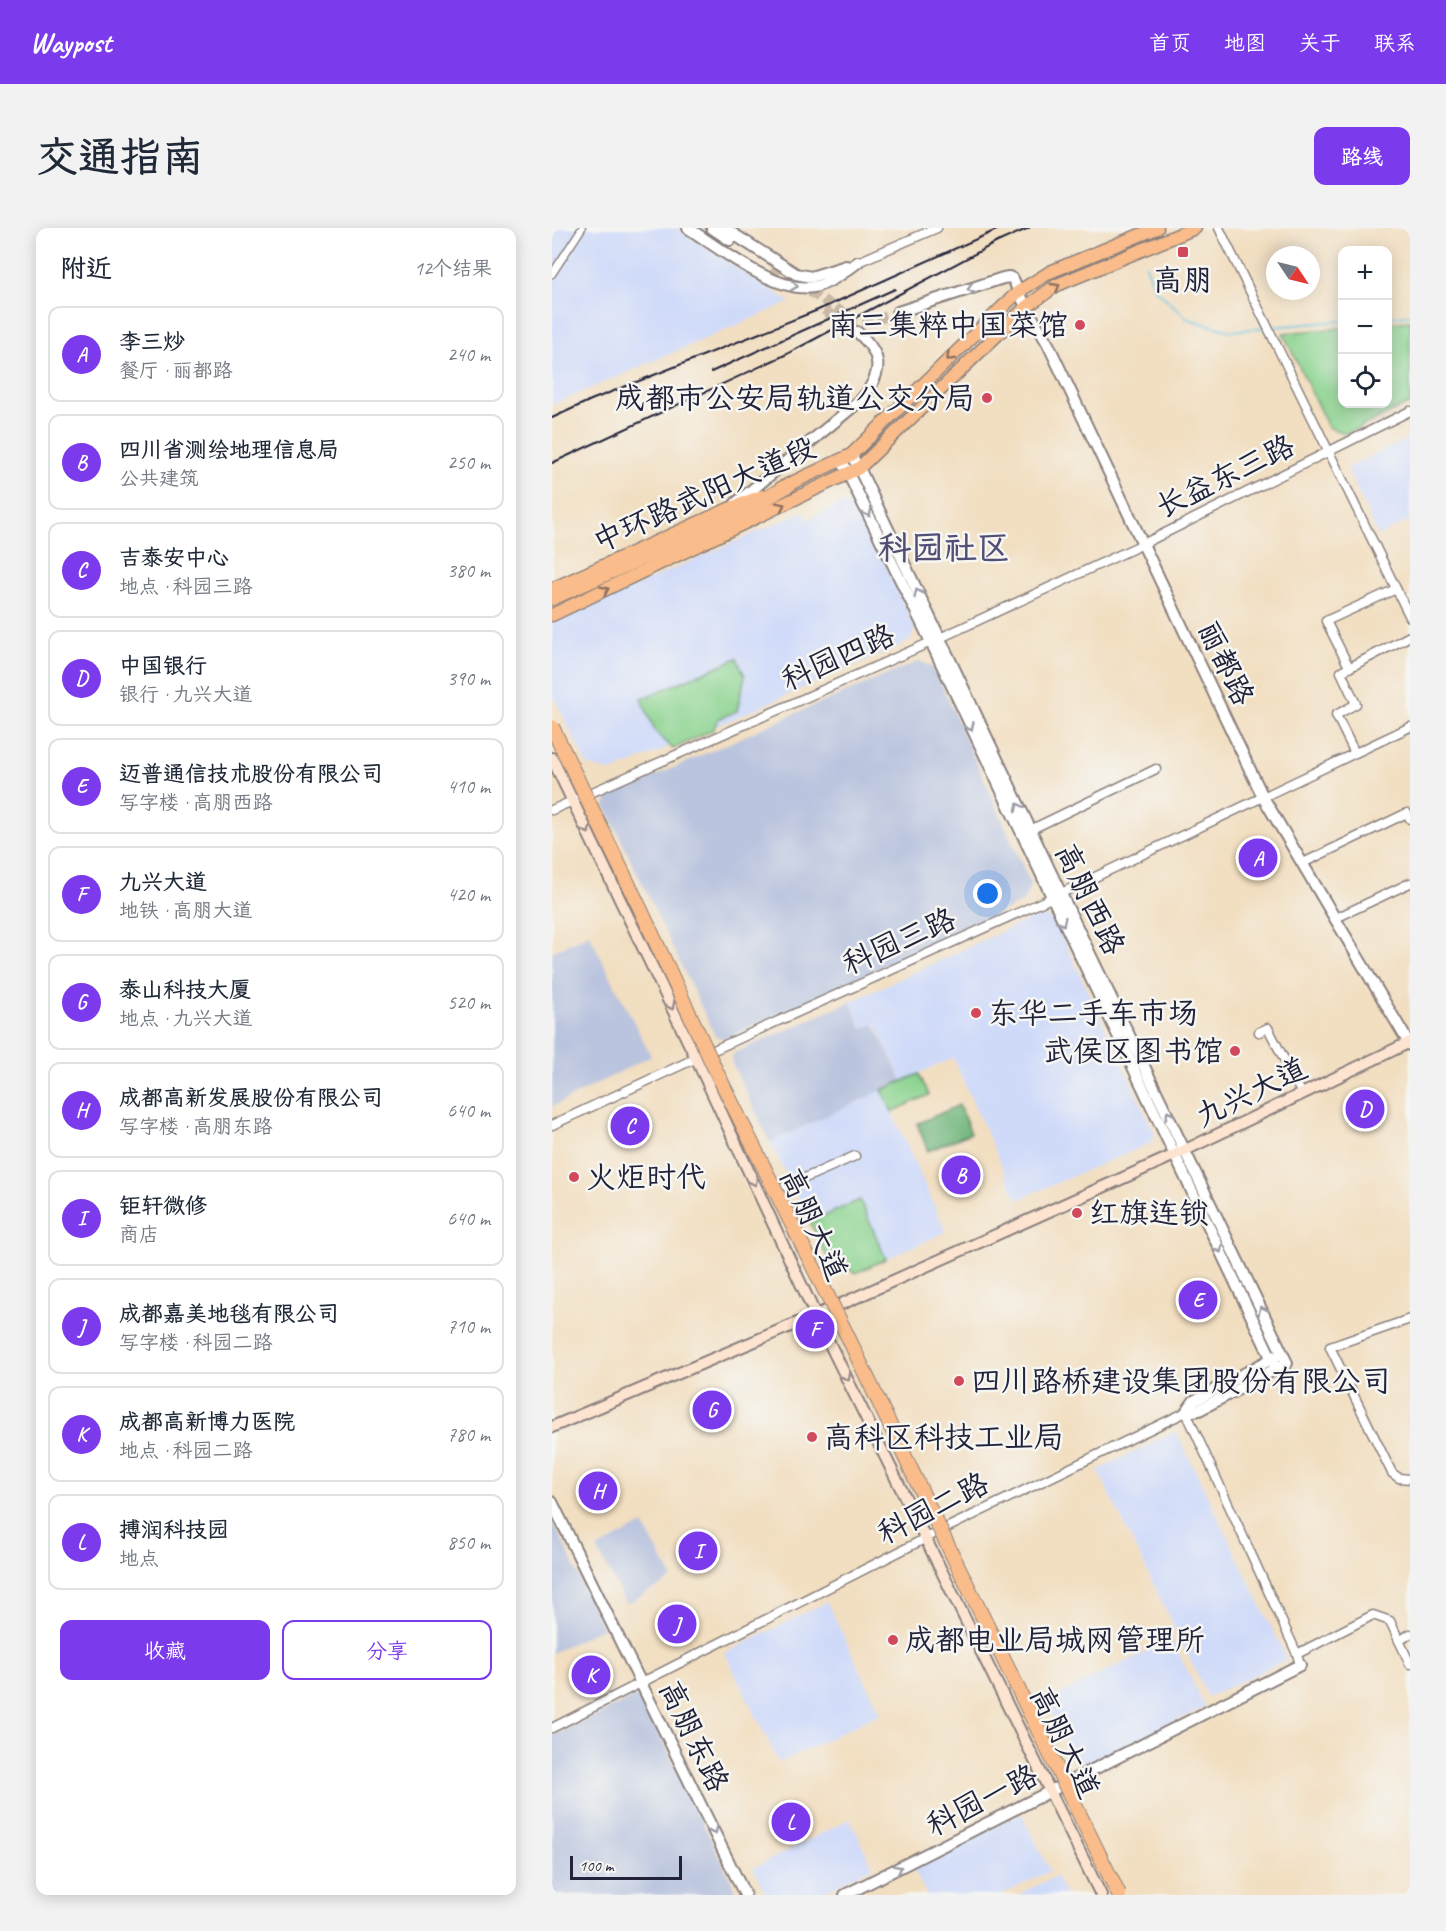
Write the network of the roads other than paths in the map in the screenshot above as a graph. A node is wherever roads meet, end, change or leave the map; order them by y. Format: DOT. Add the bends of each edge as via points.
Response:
graph roads {
  1 [pos="582,228"];
  2 [pos="688,228"];
  3 [pos="699,228"];
  4 [pos="712,228"];
  5 [pos="724,228"];
  6 [pos="937,228"];
  7 [pos="1157,228"];
  8 [pos="1195,228"];
  9 [pos="1220,228"];
  10 [pos="858,262"];
  11 [pos="771,271"];
  12 [pos="552,274"];
  13 [pos="1018,292"];
  14 [pos="1026,307"];
  15 [pos="898,312"];
  16 [pos="857,332"];
  17 [pos="1410,411"];
  18 [pos="1330,451"];
  19 [pos="846,458"];
  20 [pos="854,470"];
  21 [pos="789,485"];
  22 [pos="736,510"];
  23 [pos="1143,544"];
  24 [pos="552,589"];
  25 [pos="1396,589"];
  26 [pos="552,598"];
  27 [pos="552,615"];
  28 [pos="1410,617"];
  29 [pos="1410,636"];
  30 [pos="935,640"];
  31 [pos="1349,668"];
  32 [pos="552,727"];
  33 [pos="1410,727"];
  34 [pos="552,734"];
  35 [pos="1355,753"];
  36 [pos="552,758"];
  37 [pos="1156,769"];
  38 [pos="1263,796"];
  39 [pos="578,798"];
  40 [pos="552,810"];
  41 [pos="1410,819"];
  42 [pos="1030,830"];
  43 [pos="1304,863"];
  44 [pos="1410,883"];
  45 [pos="1056,896"];
  46 [pos="1336,918"];
  47 [pos="1260,1032"];
  48 [pos="1410,1044"];
  49 [pos="700,1056"];
  50 [pos="1302,1094"];
  51 [pos="552,1125"];
  52 [pos="1186,1150"];
  53 [pos="855,1156"];
  54 [pos="1174,1156"];
  55 [pos="772,1192"];
  56 [pos="828,1310"];
  57 [pos="815,1314"];
  58 [pos="1410,1319"];
  59 [pos="848,1335"];
  60 [pos="1274,1363"];
  61 [pos="1186,1412"];
  62 [pos="552,1427"];
  63 [pos="1410,1479"];
  64 [pos="552,1502"];
  65 [pos="931,1536"];
  66 [pos="1410,1634"];
  67 [pos="1399,1641"];
  68 [pos="1299,1660"];
  69 [pos="1410,1664"];
  70 [pos="642,1684"];
  71 [pos="552,1728"];
  72 [pos="1056,1790"];
  73 [pos="745,1895"];
  74 [pos="846,1895"];
  75 [pos="1101,1895"];
  76 [pos="1114,1895"];
  77 [pos="1119,1895"];
  1 -- 12 [label="street"];
  2 -- 11 [label="street"];
  3 -- 11 [label="street"];
  4 -- 11 [label="street"];
  5 -- 11 [label="street"];
  6 -- 10 [label="street"];
  7 -- 13 [label="main road, 中环路武阳大道段" via="1050,272"];
  14 -- 8 [label="main road, 中环路武阳大道段, one-way" via="1057,285"];
  9 -- 18 [label="street"];
  10 -- 11 [label="street" via="812,277"];
  11 -- 10 [label="street, one-way" via="792,286 814,286"];
  13 -- 14 [label="street, 丽都路"];
  13 -- 15 [label="street, one-way" via="1009,277"];
  13 -- 19 [label="main road, 中环路武阳大道段, one-way"];
  14 -- 20 [label="main road, 中环路武阳大道段"];
  14 -- 23 [label="street, 丽都路" via="1048,344"];
  16 -- 22 [label="street" via="875,353 877,376 872,387"];
  17 -- 18 [label="street, 长益东三路"];
  18 -- 23 [label="street, 长益东三路"];
  18 -- 25 [label="street"];
  19 -- 20 [label="street, 高朋西路"];
  19 -- 21 [label="main road, 中环路武阳大道段"];
  27 -- 20 [label="main road, 中环路武阳大道段, one-way"];
  20 -- 30 [label="street, 高朋西路"];
  21 -- 22 [label="highway"];
  22 -- 24 [label="main road, 中环路武阳大道段"];
  22 -- 26 [label="highway"];
  23 -- 30 [label="street, 科园四路"];
  23 -- 38 [label="street, 丽都路"];
  25 -- 28 [label="street"];
  25 -- 31 [label="street" via="1326,621"];
  29 -- 31 [label="street"];
  30 -- 39 [label="street, 科园四路"];
  42 -- 30 [label="street, 高朋西路, one-way"];
  30 -- 45 [label="street, 高朋西路, one-way"];
  31 -- 35 [label="street" via="1341,672 1356,704 1336,715"];
  32 -- 59 [label="highway, bridge" via="726,1092"];
  33 -- 35 [label="street, 科园三路"];
  34 -- 39 [label="main road, 高朋大道"];
  35 -- 38 [label="street, 科园三路"];
  36 -- 39 [label="main road, 高朋大道"];
  37 -- 42 [label="street"];
  38 -- 43 [label="street, 丽都路"];
  38 -- 45 [label="street, 科园三路"];
  39 -- 40 [label="street, 科园四路"];
  39 -- 49 [label="main road, 高朋大道"];
  41 -- 43 [label="street" via="1407,813"];
  42 -- 45 [label="street, 高朋西路"];
  43 -- 46 [label="street, 丽都路"];
  44 -- 46 [label="street"];
  45 -- 49 [label="street, 科园三路"];
  52 -- 45 [label="street, 高朋西路, one-way"];
  45 -- 54 [label="street, 高朋西路, one-way"];
  46 -- 48 [label="street, 丽都路"];
  47 -- 50 [label="street" via="1268,1028 1276,1054"];
  48 -- 50 [label="main road, 九兴大道"];
  49 -- 51 [label="street, 科园三路"];
  49 -- 55 [label="main road, 高朋大道"];
  49 -- 57 [label="main road, 高朋大道, one-way"];
  49 -- 59 [label="highway, bridge" via="735,1098 755,1135 834,1295"];
  50 -- 52 [label="main road, 九兴大道"];
  52 -- 54 [label="main road, 九兴大道"];
  60 -- 52 [label="street, 高朋西路, one-way" via="1285,1358"];
  53 -- 55 [label="street"];
  54 -- 56 [label="main road, 九兴大道"];
  54 -- 60 [label="street, 高朋西路, one-way"];
  55 -- 56 [label="main road, 高朋大道"];
  56 -- 57 [label="main road, 九兴大道"];
  56 -- 65 [label="main road, 高朋大道"];
  57 -- 62 [label="main road, 九兴大道"];
  57 -- 65 [label="main road, 高朋大道, one-way"];
  58 -- 63 [label="street" via="1330,1347 1392,1473"];
  59 -- 77 [label="highway, bridge"];
  60 -- 61 [label="street" via="1194,1401"];
  61 -- 65 [label="street, 科园二路"];
  61 -- 68 [label="street"];
  64 -- 70 [label="street, 高朋东路"];
  65 -- 70 [label="street, 科园二路"];
  65 -- 72 [label="main road, 高朋大道"];
  66 -- 67 [label="street"];
  67 -- 68 [label="street" via="1390,1621 1374,1615"];
  67 -- 69 [label="street"];
  68 -- 72 [label="street, 科园一路"];
  70 -- 71 [label="street, 科园二路"];
  70 -- 73 [label="street, 高朋东路, one-way"];
  74 -- 72 [label="street, 科园一路, one-way"];
  72 -- 75 [label="main road, 高朋大道"];
  72 -- 76 [label="main road, 高朋大道"];
}
